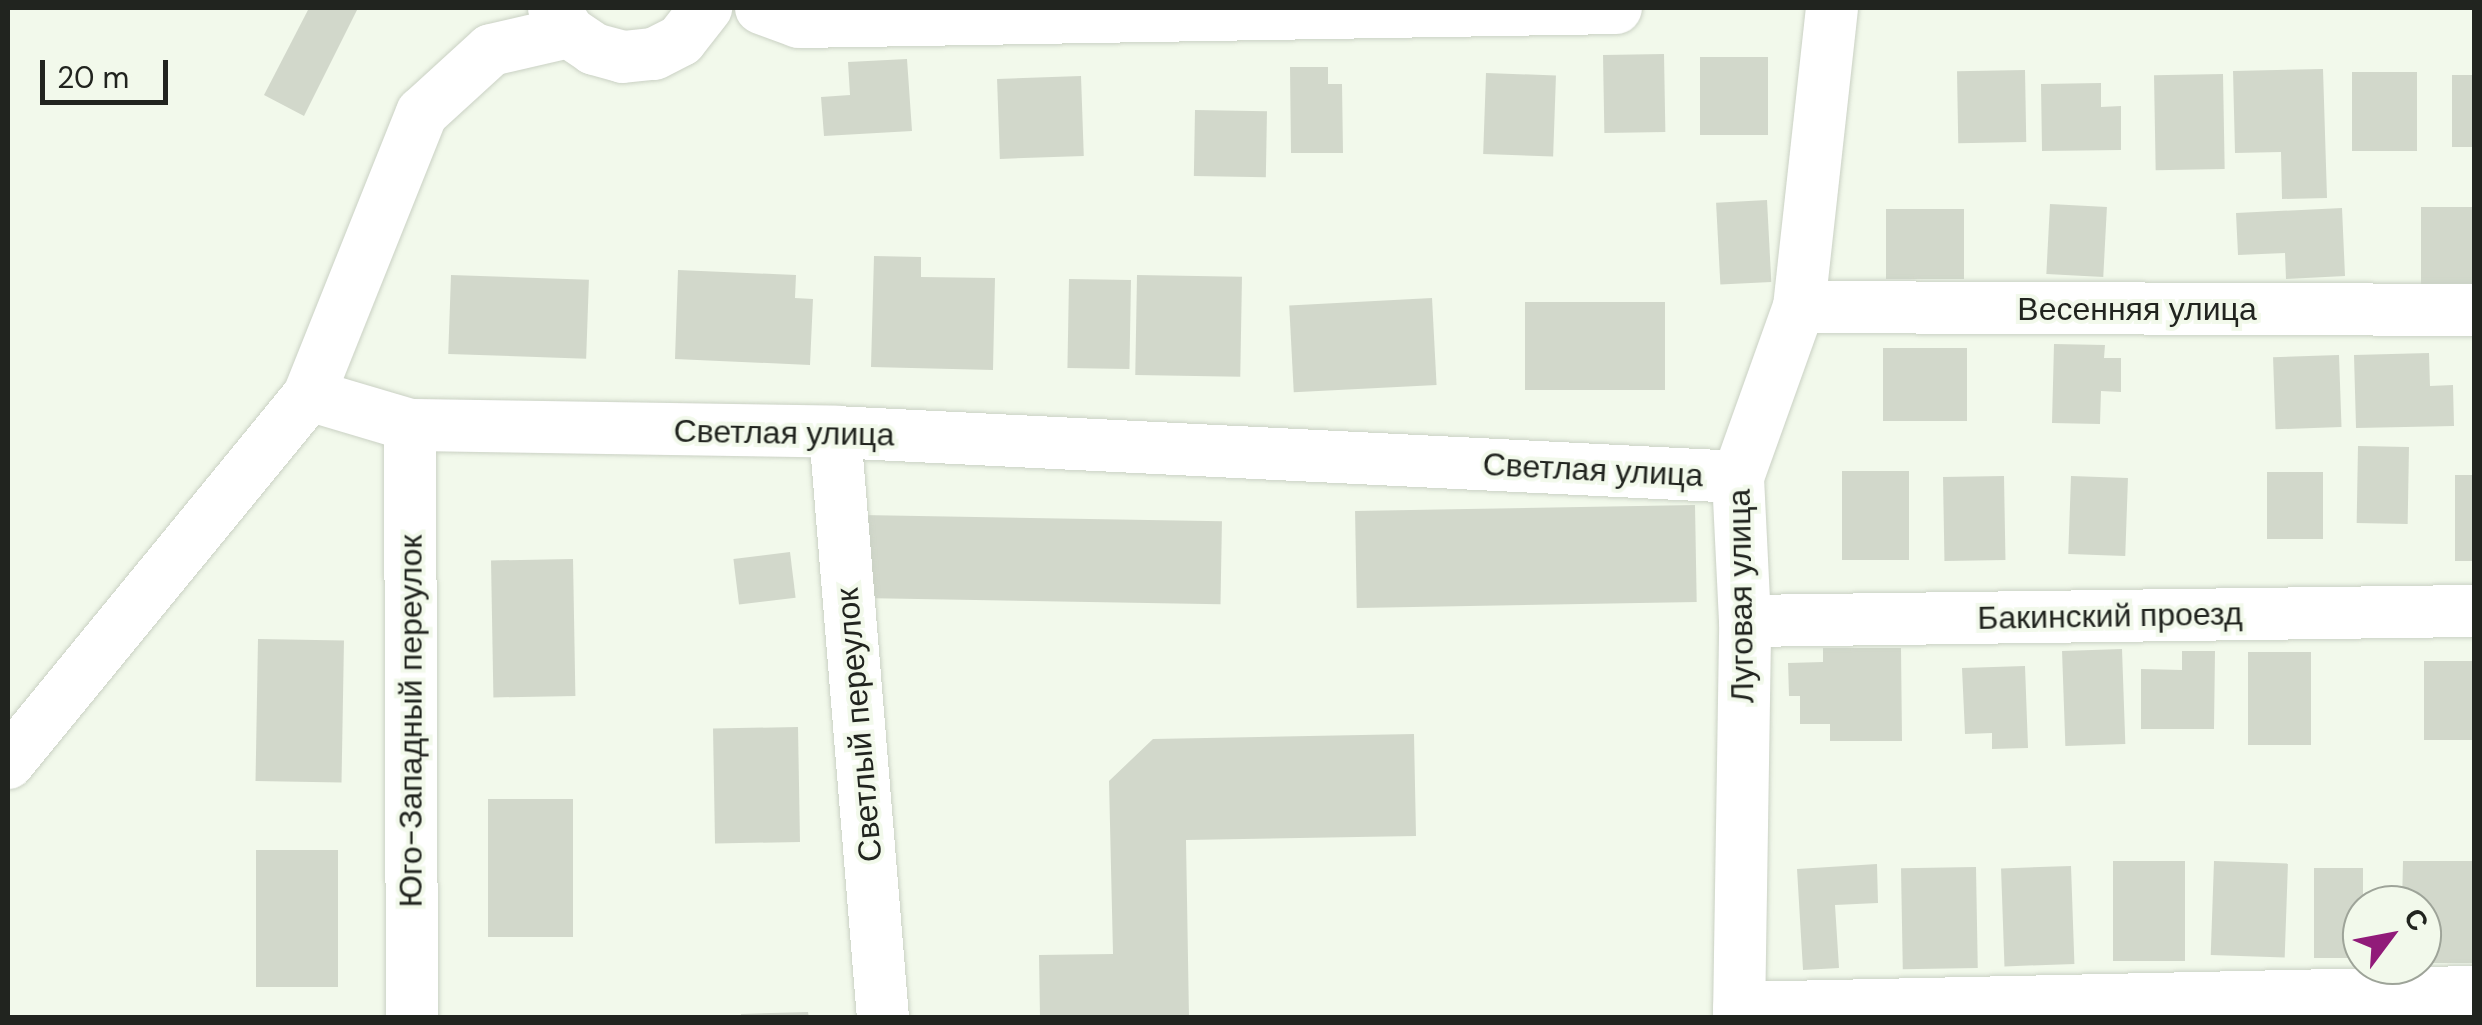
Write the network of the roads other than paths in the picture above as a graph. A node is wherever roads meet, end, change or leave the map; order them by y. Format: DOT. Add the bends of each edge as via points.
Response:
graph roads {
  1 [pos="706,8"];
  2 [pos="761,8"];
  3 [pos="1616,8"];
  4 [pos="1832,8"];
  5 [pos="562,20"];
  6 [pos="1798,307"];
  7 [pos="2474,310"];
  8 [pos="310,394"];
  9 [pos="410,425"];
  10 [pos="835,432"];
  11 [pos="1738,477"];
  12 [pos="2474,612"];
  13 [pos="1744,620"];
  14 [pos="8,763"];
  15 [pos="2474,992"];
  16 [pos="1739,1012"];
  17 [pos="412,1018"];
  18 [pos="882,1018"];
  1 -- 5 [label="street" via="681,40 654,54 624,57 594,49"];
  2 -- 3 [label="street" via="800,22"];
  4 -- 6 [label="street, Луговая улица"];
  5 -- 8 [label="street" via="491,50 422,113"];
  6 -- 7 [label="street, Весенняя улица"];
  6 -- 11 [label="street, Луговая улица"];
  8 -- 9 [label="street, Светлая улица"];
  8 -- 14 [label="street"];
  9 -- 10 [label="street, Светлая улица"];
  9 -- 17 [label="street, Юго-Западный переулок"];
  10 -- 11 [label="street, Светлая улица"];
  10 -- 18 [label="street, Светлый переулок"];
  11 -- 13 [label="street, Луговая улица"];
  12 -- 13 [label="street, Бакинский проезд"];
  13 -- 16 [label="street, Луговая улица"];
  15 -- 16 [label="street"];
}
